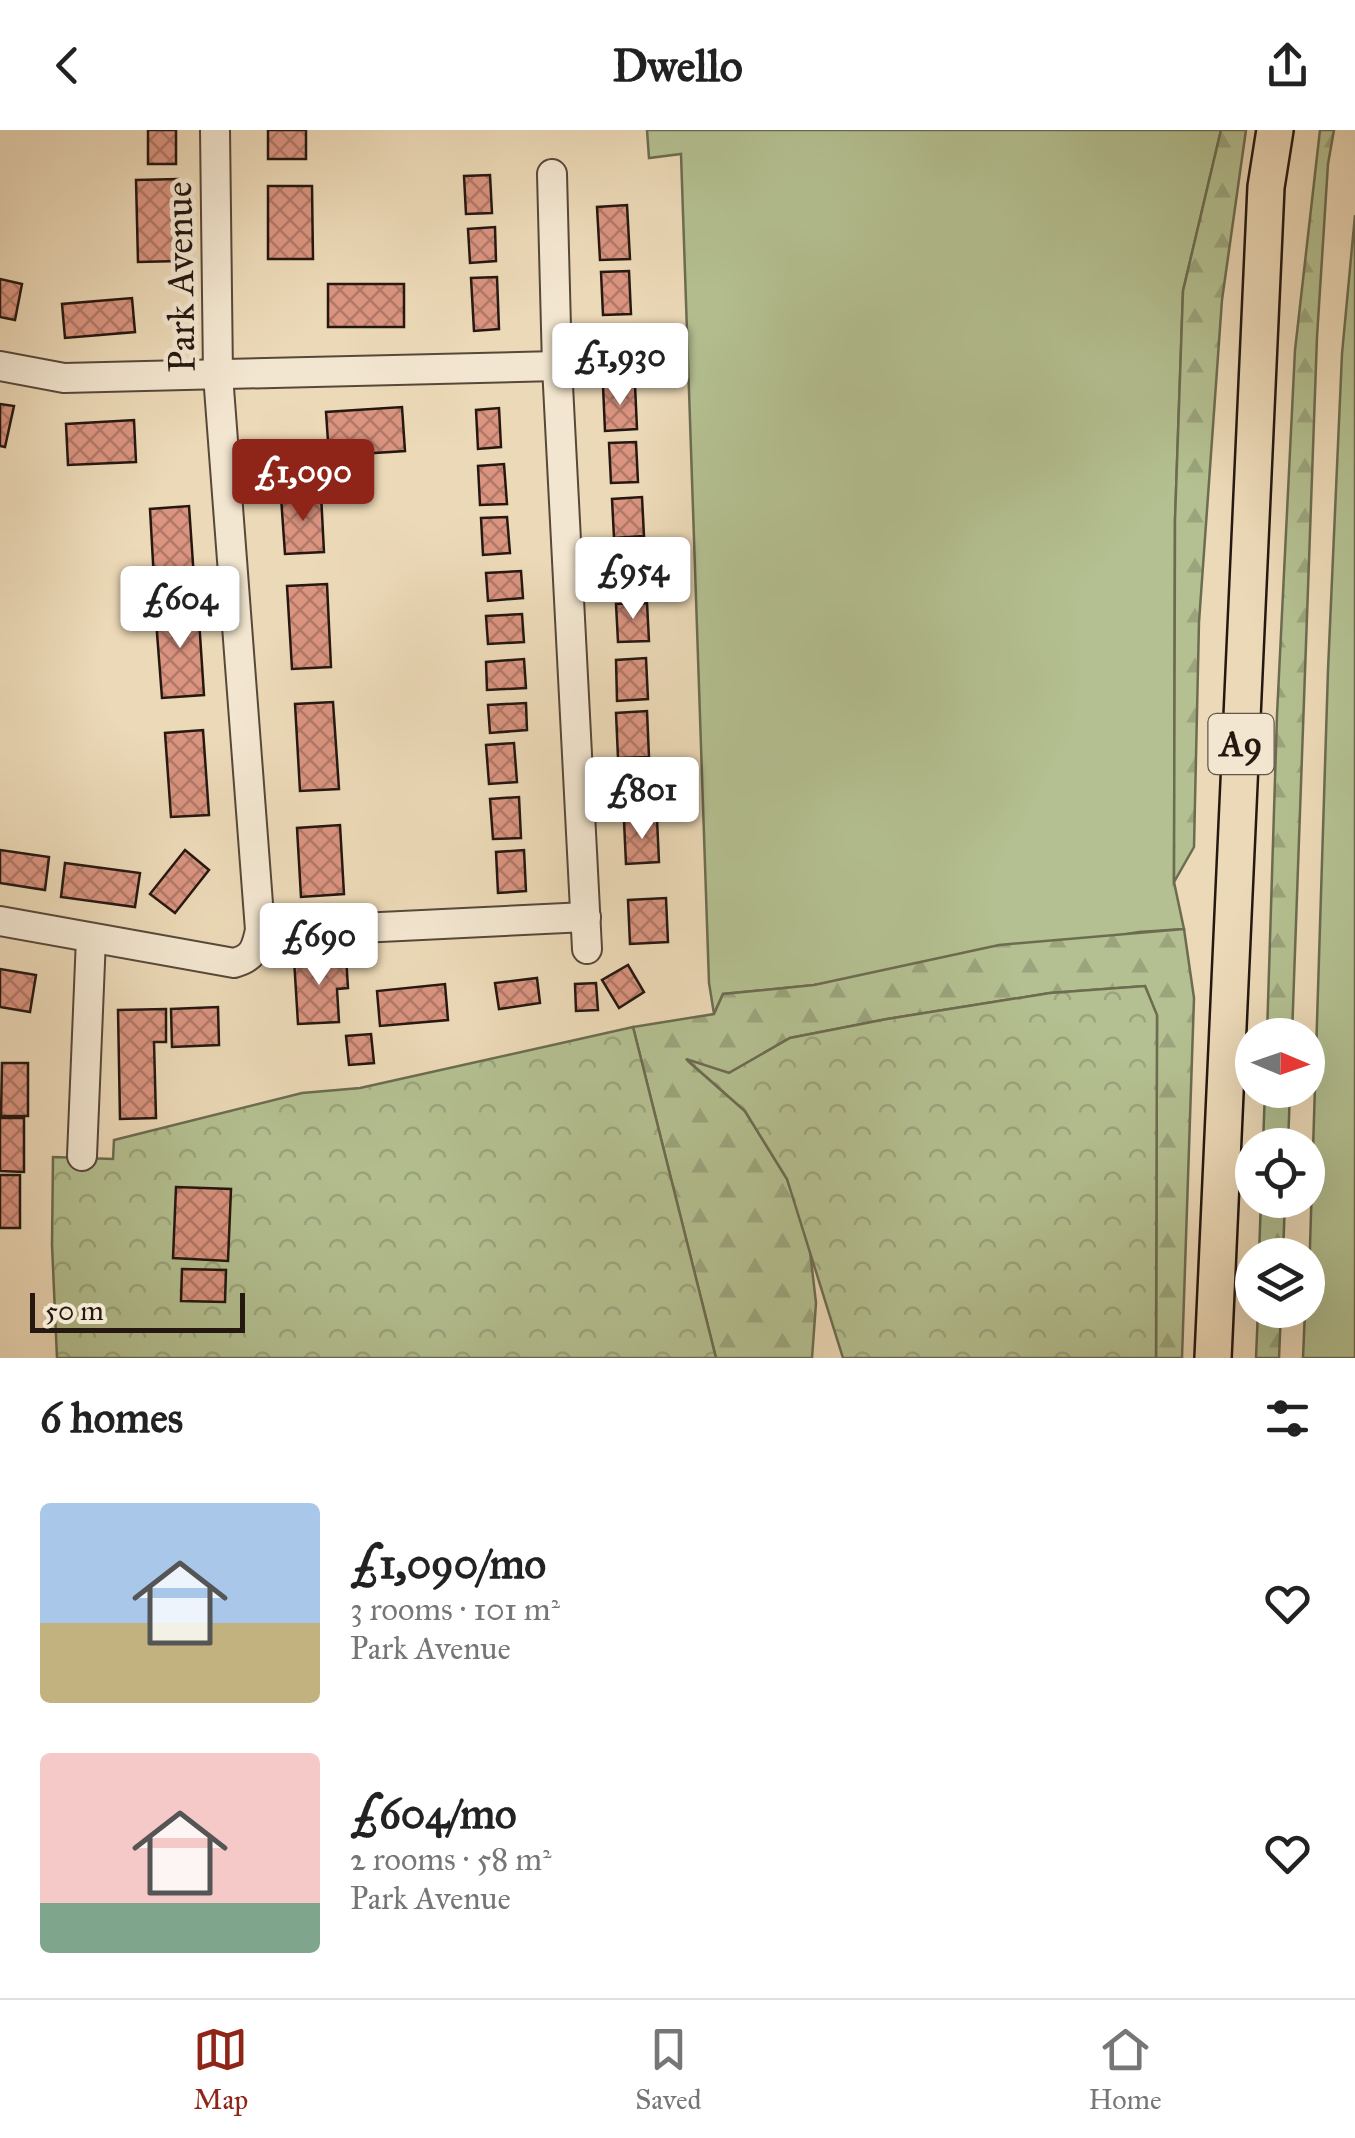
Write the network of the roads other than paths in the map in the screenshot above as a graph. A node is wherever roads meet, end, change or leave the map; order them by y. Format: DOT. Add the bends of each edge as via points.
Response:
graph roads {
  1 [pos="215,130"];
  2 [pos="1275,130"];
  3 [pos="552,174"];
  4 [pos="0,366"];
  5 [pos="556,366"];
  6 [pos="218,375"];
  7 [pos="586,916"];
  8 [pos="0,922"];
  9 [pos="360,928"];
  10 [pos="92,938"];
  11 [pos="587,949"];
  12 [pos="82,1156"];
  13 [pos="1213,1358"];
  1 -- 6 [label="street, Park Avenue"];
  2 -- 13 [label="main road, A9" via="1266,188"];
  3 -- 5 [label="street"];
  4 -- 6 [label="street" via="64,378"];
  5 -- 6 [label="street"];
  5 -- 7 [label="street"];
  6 -- 10 [label="street, Park Avenue" via="260,930 256,948 234,963"];
  7 -- 9 [label="street"];
  7 -- 11 [label="street"];
  8 -- 10 [label="street"];
  10 -- 12 [label="street"];
}
